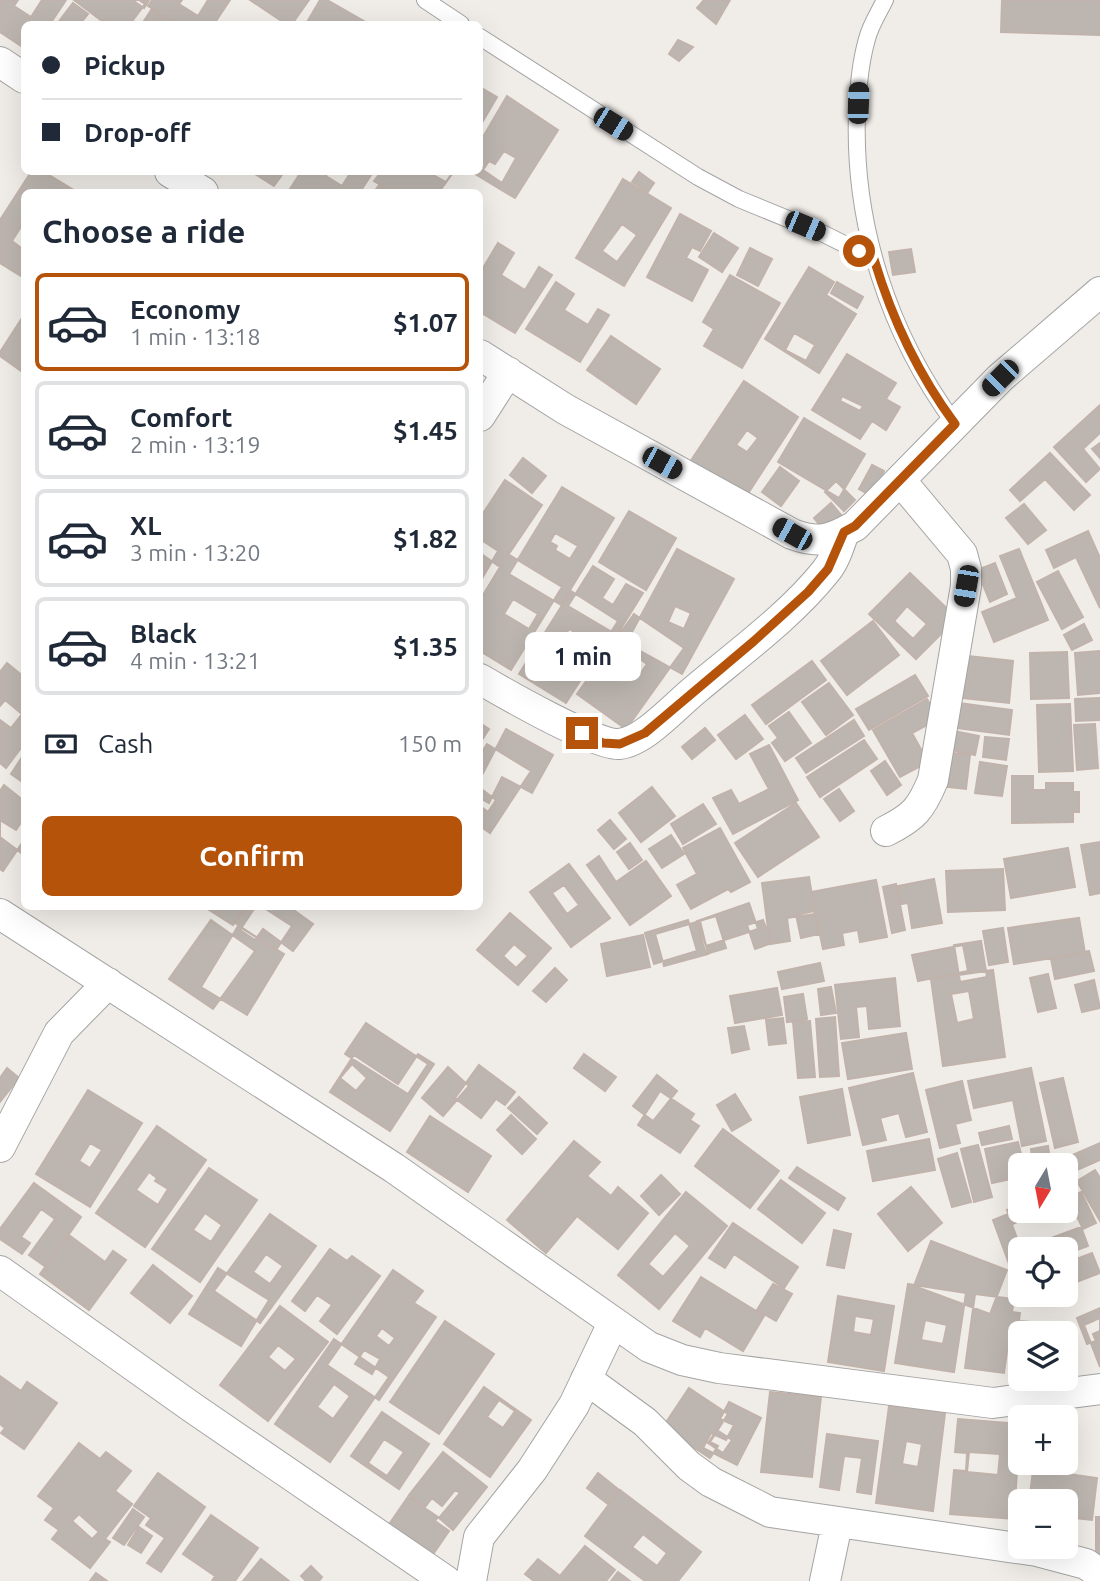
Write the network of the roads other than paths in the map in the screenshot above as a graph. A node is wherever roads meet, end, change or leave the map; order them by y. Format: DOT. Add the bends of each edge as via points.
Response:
graph roads {
  1 [pos="425,0"];
  2 [pos="885,0"];
  3 [pos="456,21"];
  4 [pos="483,39"];
  5 [pos="0,62"];
  6 [pos="21,76"];
  7 [pos="175,175"];
  8 [pos="198,189"];
  9 [pos="874,259"];
  10 [pos="1100,292"];
  11 [pos="483,357"];
  12 [pos="509,372"];
  13 [pos="483,411"];
  14 [pos="955,424"];
  15 [pos="900,480"];
  16 [pos="844,532"];
  17 [pos="483,681"];
  18 [pos="886,831"];
  19 [pos="0,914"];
  20 [pos="108,983"];
  21 [pos="0,1147"];
  22 [pos="0,1271"];
  23 [pos="613,1323"];
  24 [pos="586,1379"];
  25 [pos="1100,1390"];
  26 [pos="837,1524"];
  27 [pos="474,1568"];
  28 [pos="1100,1574"];
  29 [pos="446,1581"];
  30 [pos="454,1581"];
  31 [pos="825,1581"];
  1 -- 3 [label="lane"];
  2 -- 9 [label="lane" via="867,36 859,78 856,152"];
  4 -- 9 [label="lane" via="698,177"];
  5 -- 6 [label="street"];
  7 -- 8 [label="street"];
  9 -- 14 [label="lane" via="903,337"];
  10 -- 14 [label="street" via="1000,378"];
  11 -- 12 [label="street"];
  12 -- 13 [label="street"];
  12 -- 16 [label="street" via="565,409 792,534 810,541"];
  14 -- 15 [label="street"];
  15 -- 16 [label="street"];
  15 -- 18 [label="street" via="962,554 966,586 933,780 924,803 910,819"];
  16 -- 17 [label="street" via="828,569 808,592 645,733 620,744 603,743"];
  19 -- 20 [label="street"];
  20 -- 21 [label="street" via="59,1033"];
  20 -- 23 [label="street" via="394,1168"];
  22 -- 29 [label="street"];
  23 -- 24 [label="street"];
  23 -- 25 [label="street" via="649,1348 719,1368 993,1403"];
  24 -- 26 [label="street" via="645,1422 711,1482 770,1512"];
  24 -- 27 [label="street" via="532,1470 479,1537"];
  26 -- 28 [label="street" via="1037,1551 1086,1564"];
  26 -- 31 [label="street"];
  27 -- 30 [label="street"];
}
